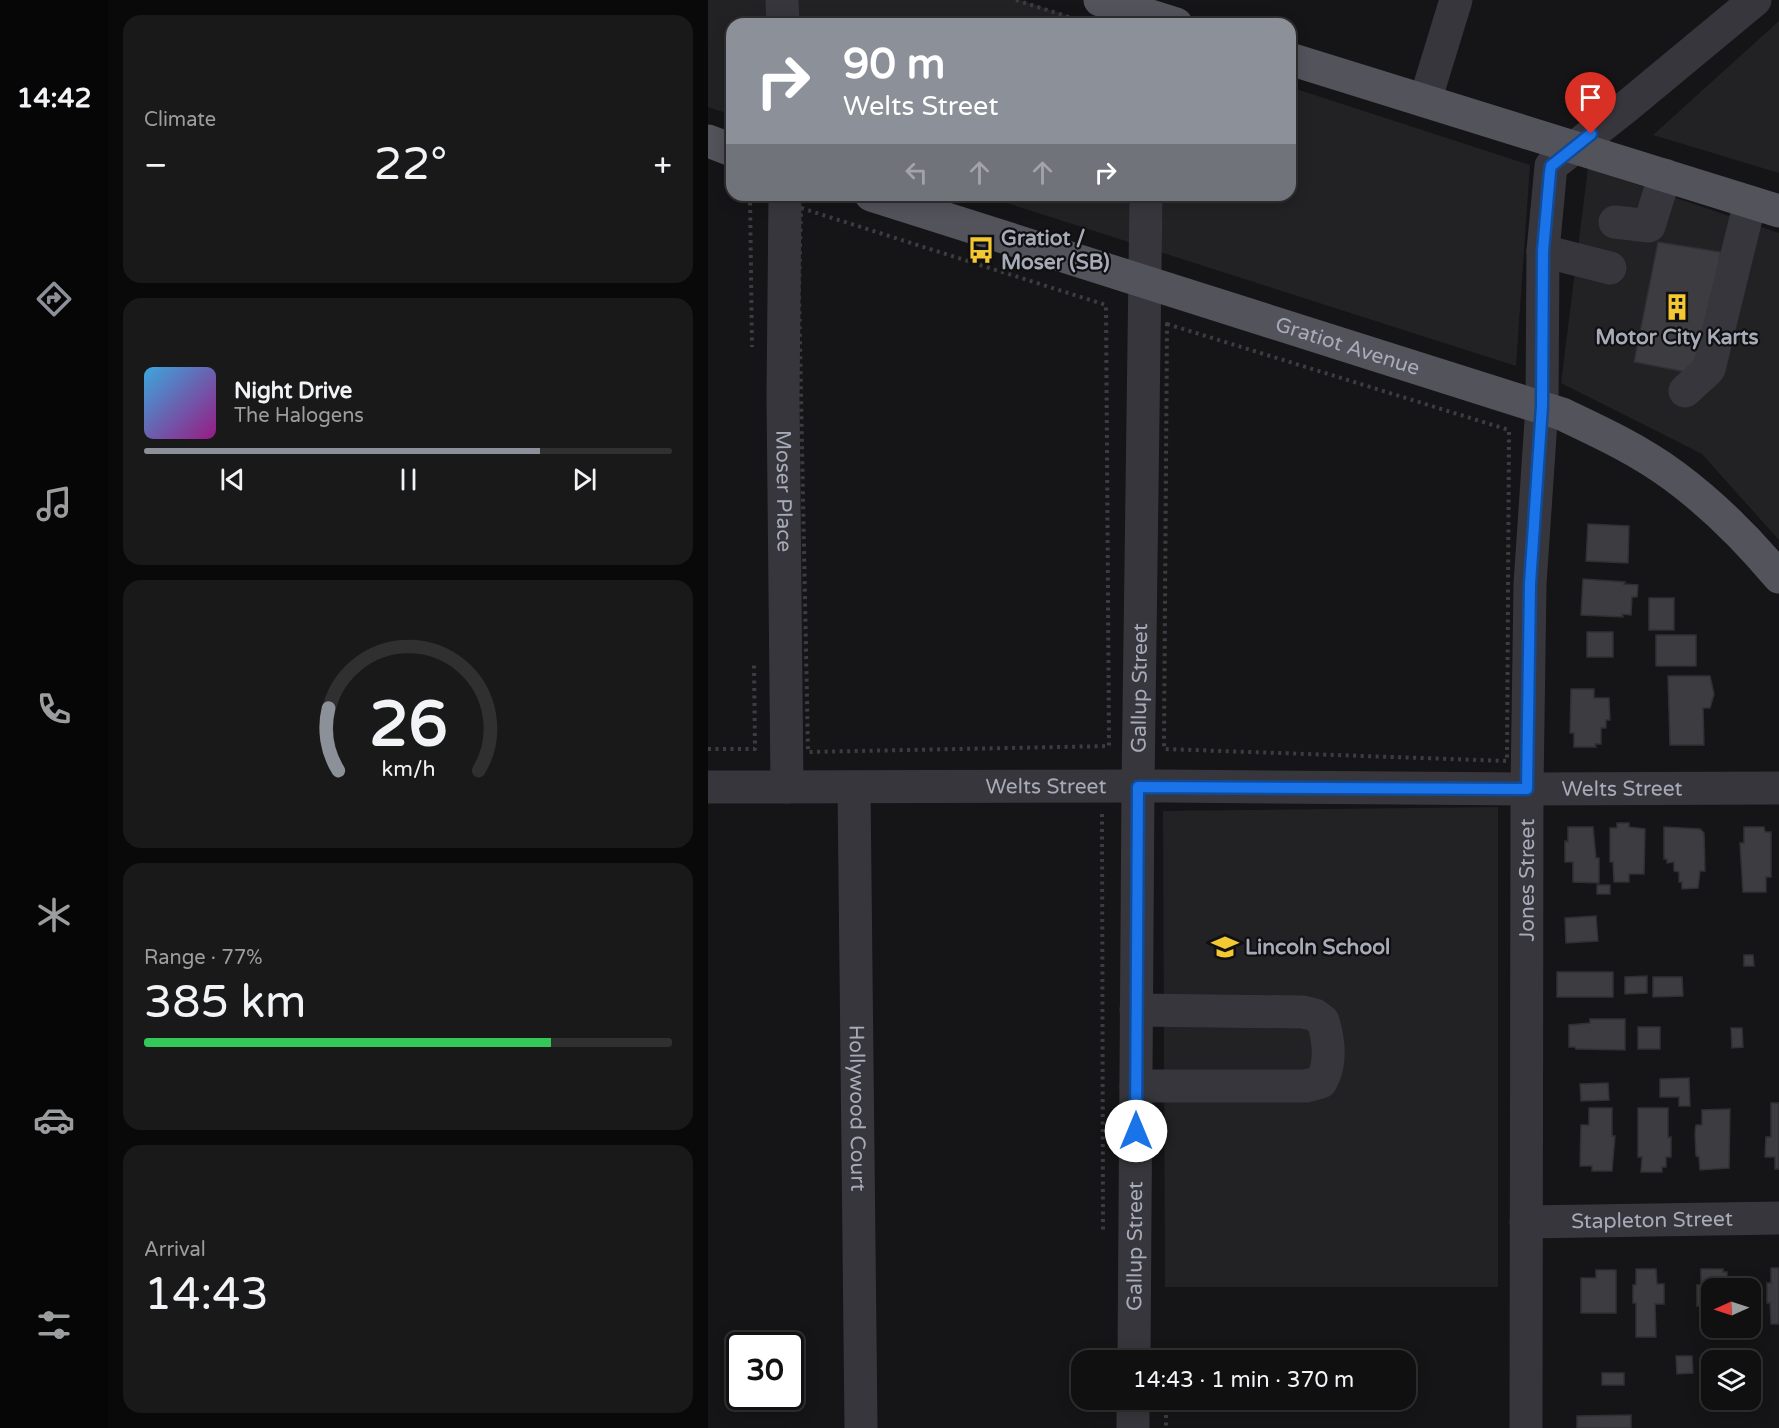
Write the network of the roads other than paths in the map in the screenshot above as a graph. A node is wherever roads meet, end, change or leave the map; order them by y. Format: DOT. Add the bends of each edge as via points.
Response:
graph roads {
  1 [pos="782,0"];
  2 [pos="1456,0"];
  3 [pos="1755,0"];
  4 [pos="1089,10"];
  5 [pos="1163,16"];
  6 [pos="783,18"];
  7 [pos="1296,61"];
  8 [pos="1425,101"];
  9 [pos="708,141"];
  10 [pos="1574,147"];
  11 [pos="726,148"];
  12 [pos="1665,175"];
  13 [pos="785,201"];
  14 [pos="890,201"];
  15 [pos="1146,201"];
  16 [pos="1765,206"];
  17 [pos="1615,222"];
  18 [pos="1543,251"];
  19 [pos="1610,268"];
  20 [pos="1145,282"];
  21 [pos="1685,391"];
  22 [pos="1542,406"];
  23 [pos="1779,577"];
  24 [pos="708,787"];
  25 [pos="788,787"];
  26 [pos="854,787"];
  27 [pos="1138,787"];
  28 [pos="1779,788"];
  29 [pos="1527,789"];
  30 [pos="1137,1010"];
  31 [pos="1136,1086"];
  32 [pos="1779,1218"];
  33 [pos="1526,1222"];
  34 [pos="1134,1350"];
  35 [pos="1133,1410"];
  36 [pos="861,1428"];
  37 [pos="1133,1428"];
  38 [pos="1526,1428"];
  1 -- 6 [label="street"];
  2 -- 8 [label="street"];
  3 -- 10 [label="street, Jones Street"];
  4 -- 5 [label="main road"];
  7 -- 8 [label="main road"];
  8 -- 10 [label="main road"];
  9 -- 11 [label="main road"];
  10 -- 12 [label="main road"];
  10 -- 18 [label="street, Jones Street" via="1551,166"];
  12 -- 16 [label="main road"];
  12 -- 17 [label="street" via="1649,226"];
  13 -- 25 [label="street, Moser Place"];
  14 -- 20 [label="main road, Gratiot Avenue"];
  15 -- 20 [label="street, Gallup Street"];
  16 -- 21 [label="street" via="1709,369"];
  18 -- 19 [label="street"];
  18 -- 22 [label="street, Jones Street"];
  20 -- 22 [label="main road, Gratiot Avenue" via="1471,387"];
  20 -- 27 [label="street, Gallup Street"];
  22 -- 23 [label="main road, Gratiot Avenue" via="1621,443 1673,476 1738,532"];
  22 -- 29 [label="street, Jones Street" via="1530,584"];
  24 -- 25 [label="street, Welts Street"];
  25 -- 26 [label="street, Welts Street"];
  26 -- 27 [label="street, Welts Street"];
  26 -- 36 [label="street, Hollywood Court"];
  27 -- 29 [label="street, Welts Street"];
  27 -- 30 [label="street, Gallup Street"];
  28 -- 29 [label="street, Welts Street"];
  29 -- 33 [label="street, Jones Street"];
  30 -- 31 [label="street, Gallup Street"];
  30 -- 31 [label="street" via="1315,1015 1323,1021 1328,1037 1328,1070 1321,1082 1306,1086"];
  31 -- 34 [label="street, Gallup Street"];
  32 -- 33 [label="street, Stapleton Street"];
  33 -- 38 [label="street, Jones Street"];
  35 -- 37 [label="street"];
}
